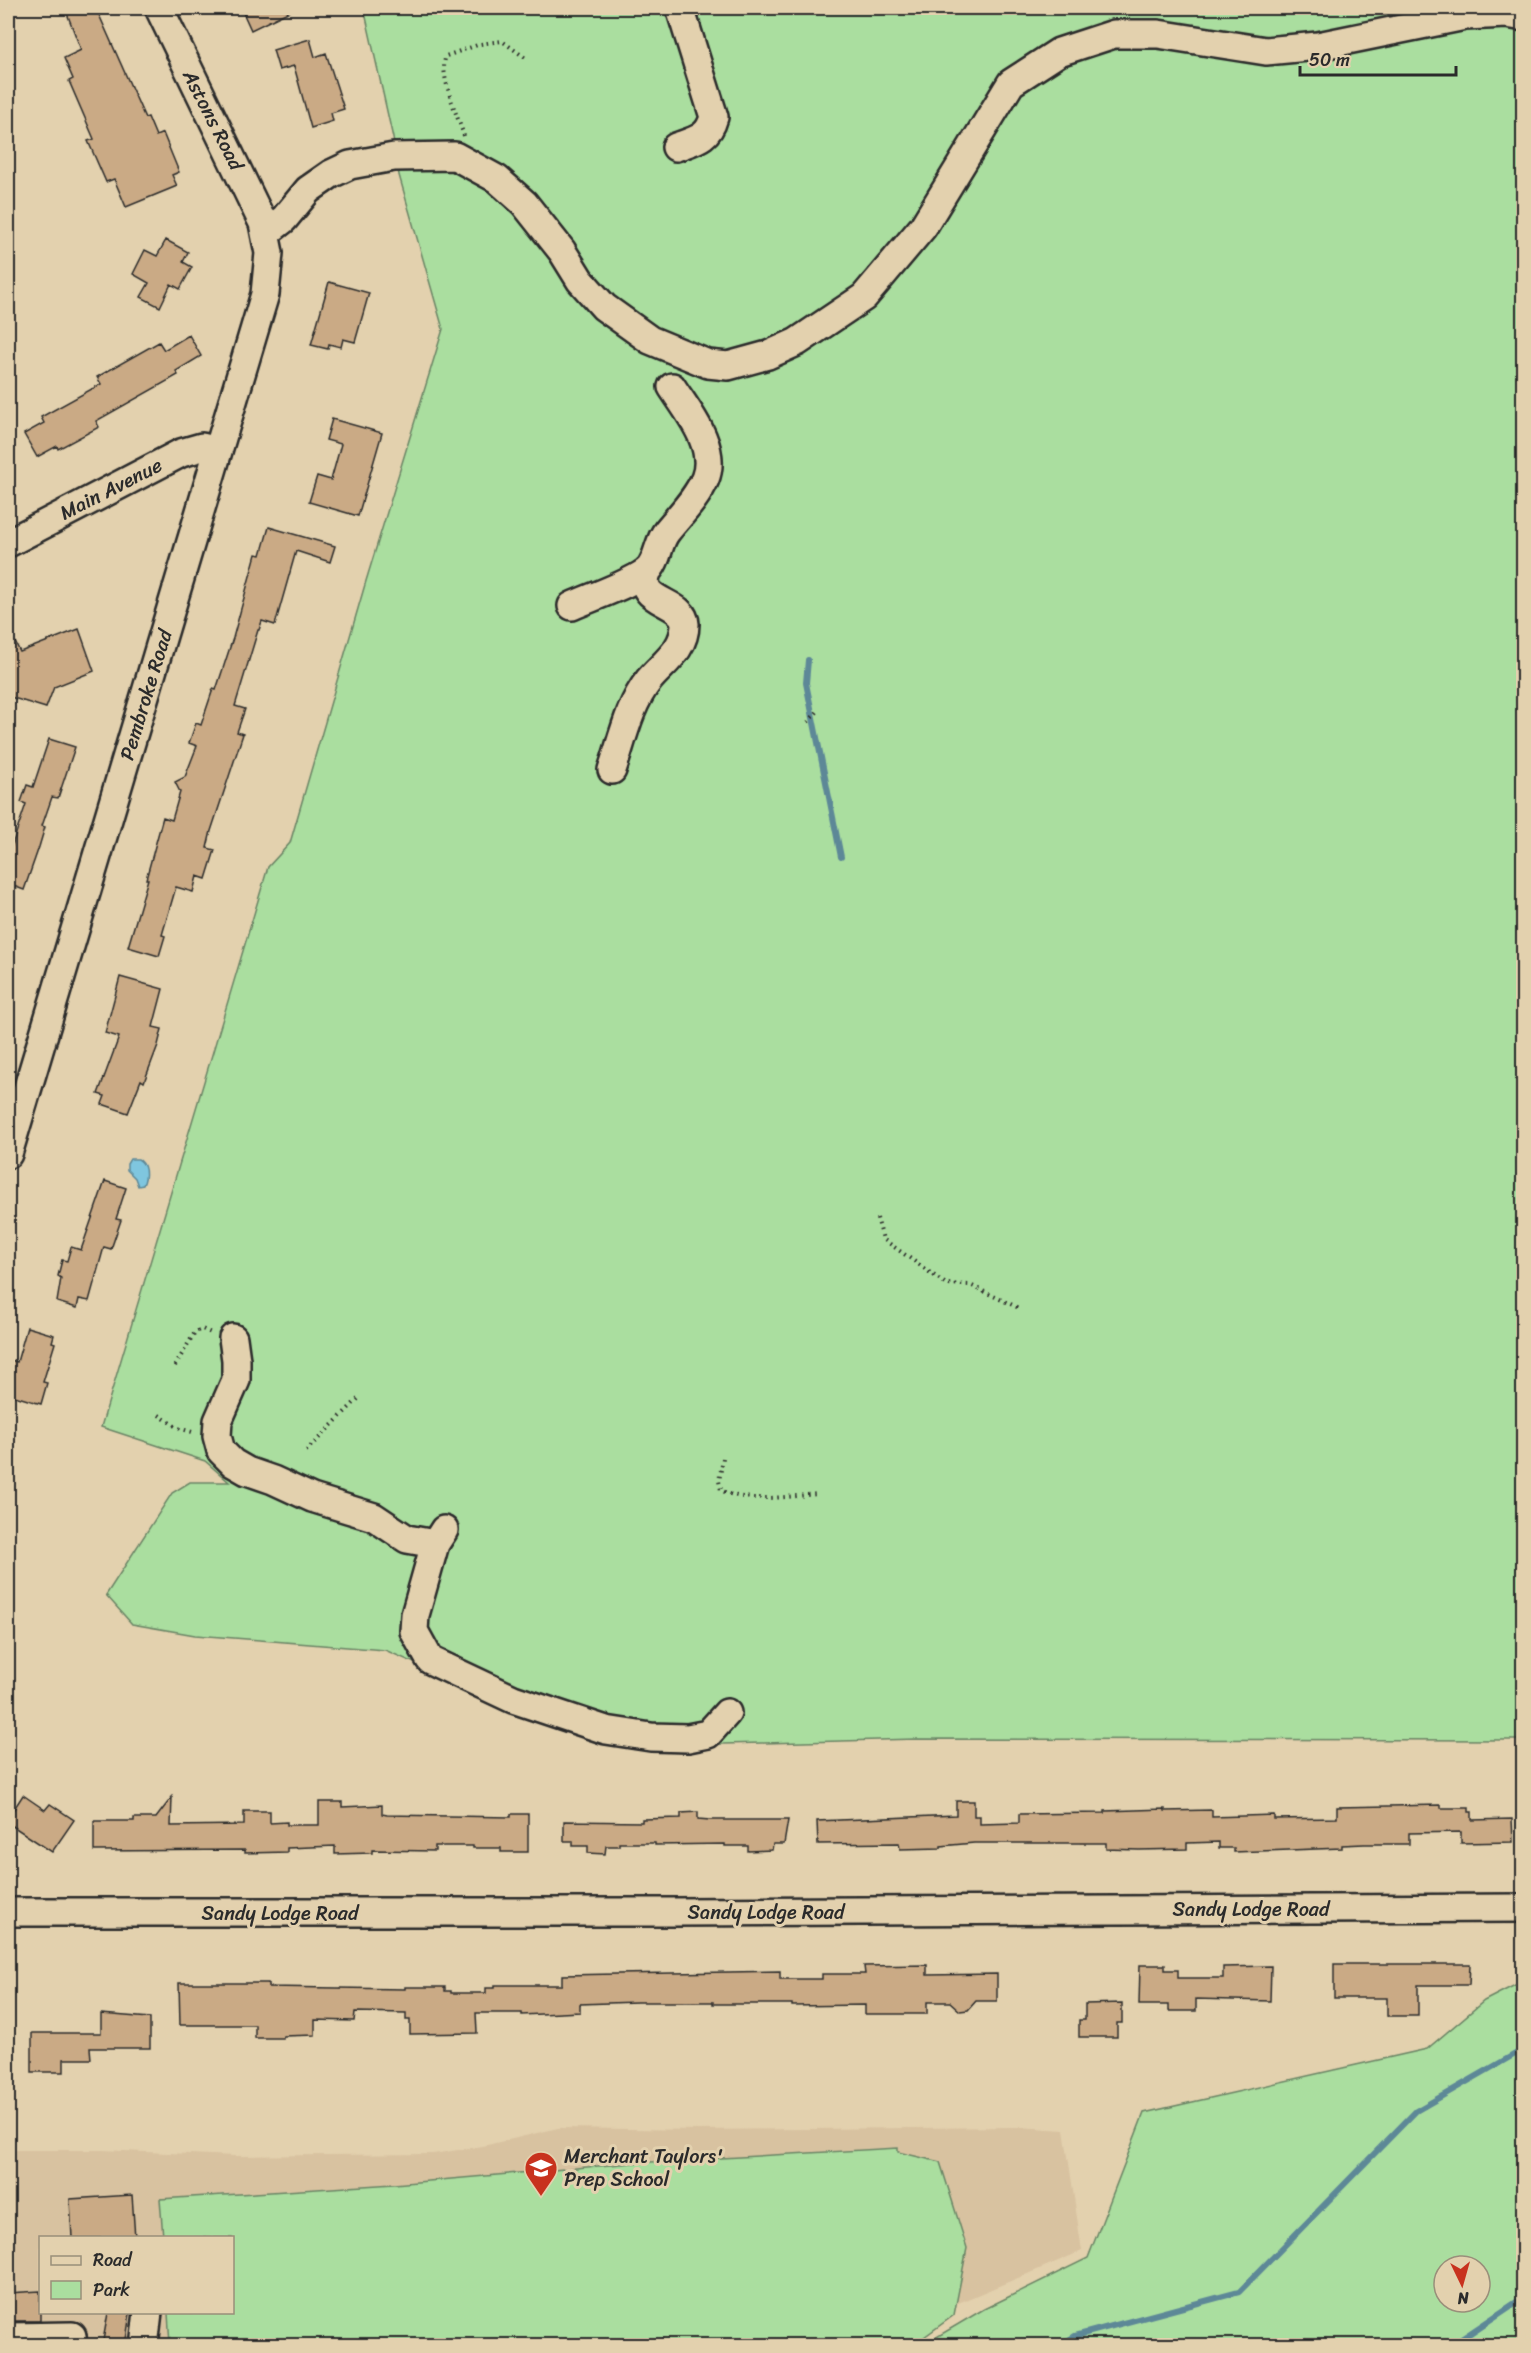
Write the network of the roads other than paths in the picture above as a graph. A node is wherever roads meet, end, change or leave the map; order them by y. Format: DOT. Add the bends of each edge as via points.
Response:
graph roads {
  1 [pos="159,8"];
  2 [pos="680,8"];
  3 [pos="1524,17"];
  4 [pos="676,147"];
  5 [pos="266,233"];
  6 [pos="672,387"];
  7 [pos="218,451"];
  8 [pos="8,543"];
  9 [pos="648,570"];
  10 [pos="572,606"];
  11 [pos="612,770"];
  12 [pos="8,1154"];
  13 [pos="234,1344"];
  14 [pos="727,1713"];
  15 [pos="1524,1908"];
  16 [pos="8,1912"];
  17 [pos="148,2314"];
  18 [pos="8,2337"];
  19 [pos="73,2346"];
  20 [pos="144,2346"];
  1 -- 5 [label="street, Astons Road"];
  2 -- 4 [label="street" via="714,117 710,130 699,139"];
  3 -- 5 [label="street" via="1465,16 1318,46 1266,51 1158,34 1114,34 1059,52 1011,83 923,227 864,297 797,342 728,366 708,364 650,340 604,307 524,203 496,179 455,156 394,156 350,165 308,190 284,219"];
  5 -- 7 [label="street, Pembroke Road" via="269,267 265,294"];
  6 -- 9 [label="street" via="700,430 706,453 705,478 662,538 658,555"];
  7 -- 8 [label="street, Main Avenue" via="202,447 181,453"];
  7 -- 12 [label="street, Pembroke Road"];
  9 -- 10 [label="street"];
  9 -- 11 [label="street" via="646,587 680,612 685,626 671,659 647,682"];
  13 -- 14 [label="street" via="236,1380 218,1421 221,1452 248,1471 312,1498 374,1517 407,1539 439,1537 415,1615 414,1631 430,1660 513,1698 606,1730 688,1738 708,1734"];
  15 -- 16 [label="street, Sandy Lodge Road"];
  17 -- 20 [label="street"];
  18 -- 19 [label="street" via="72,2336"];
}
